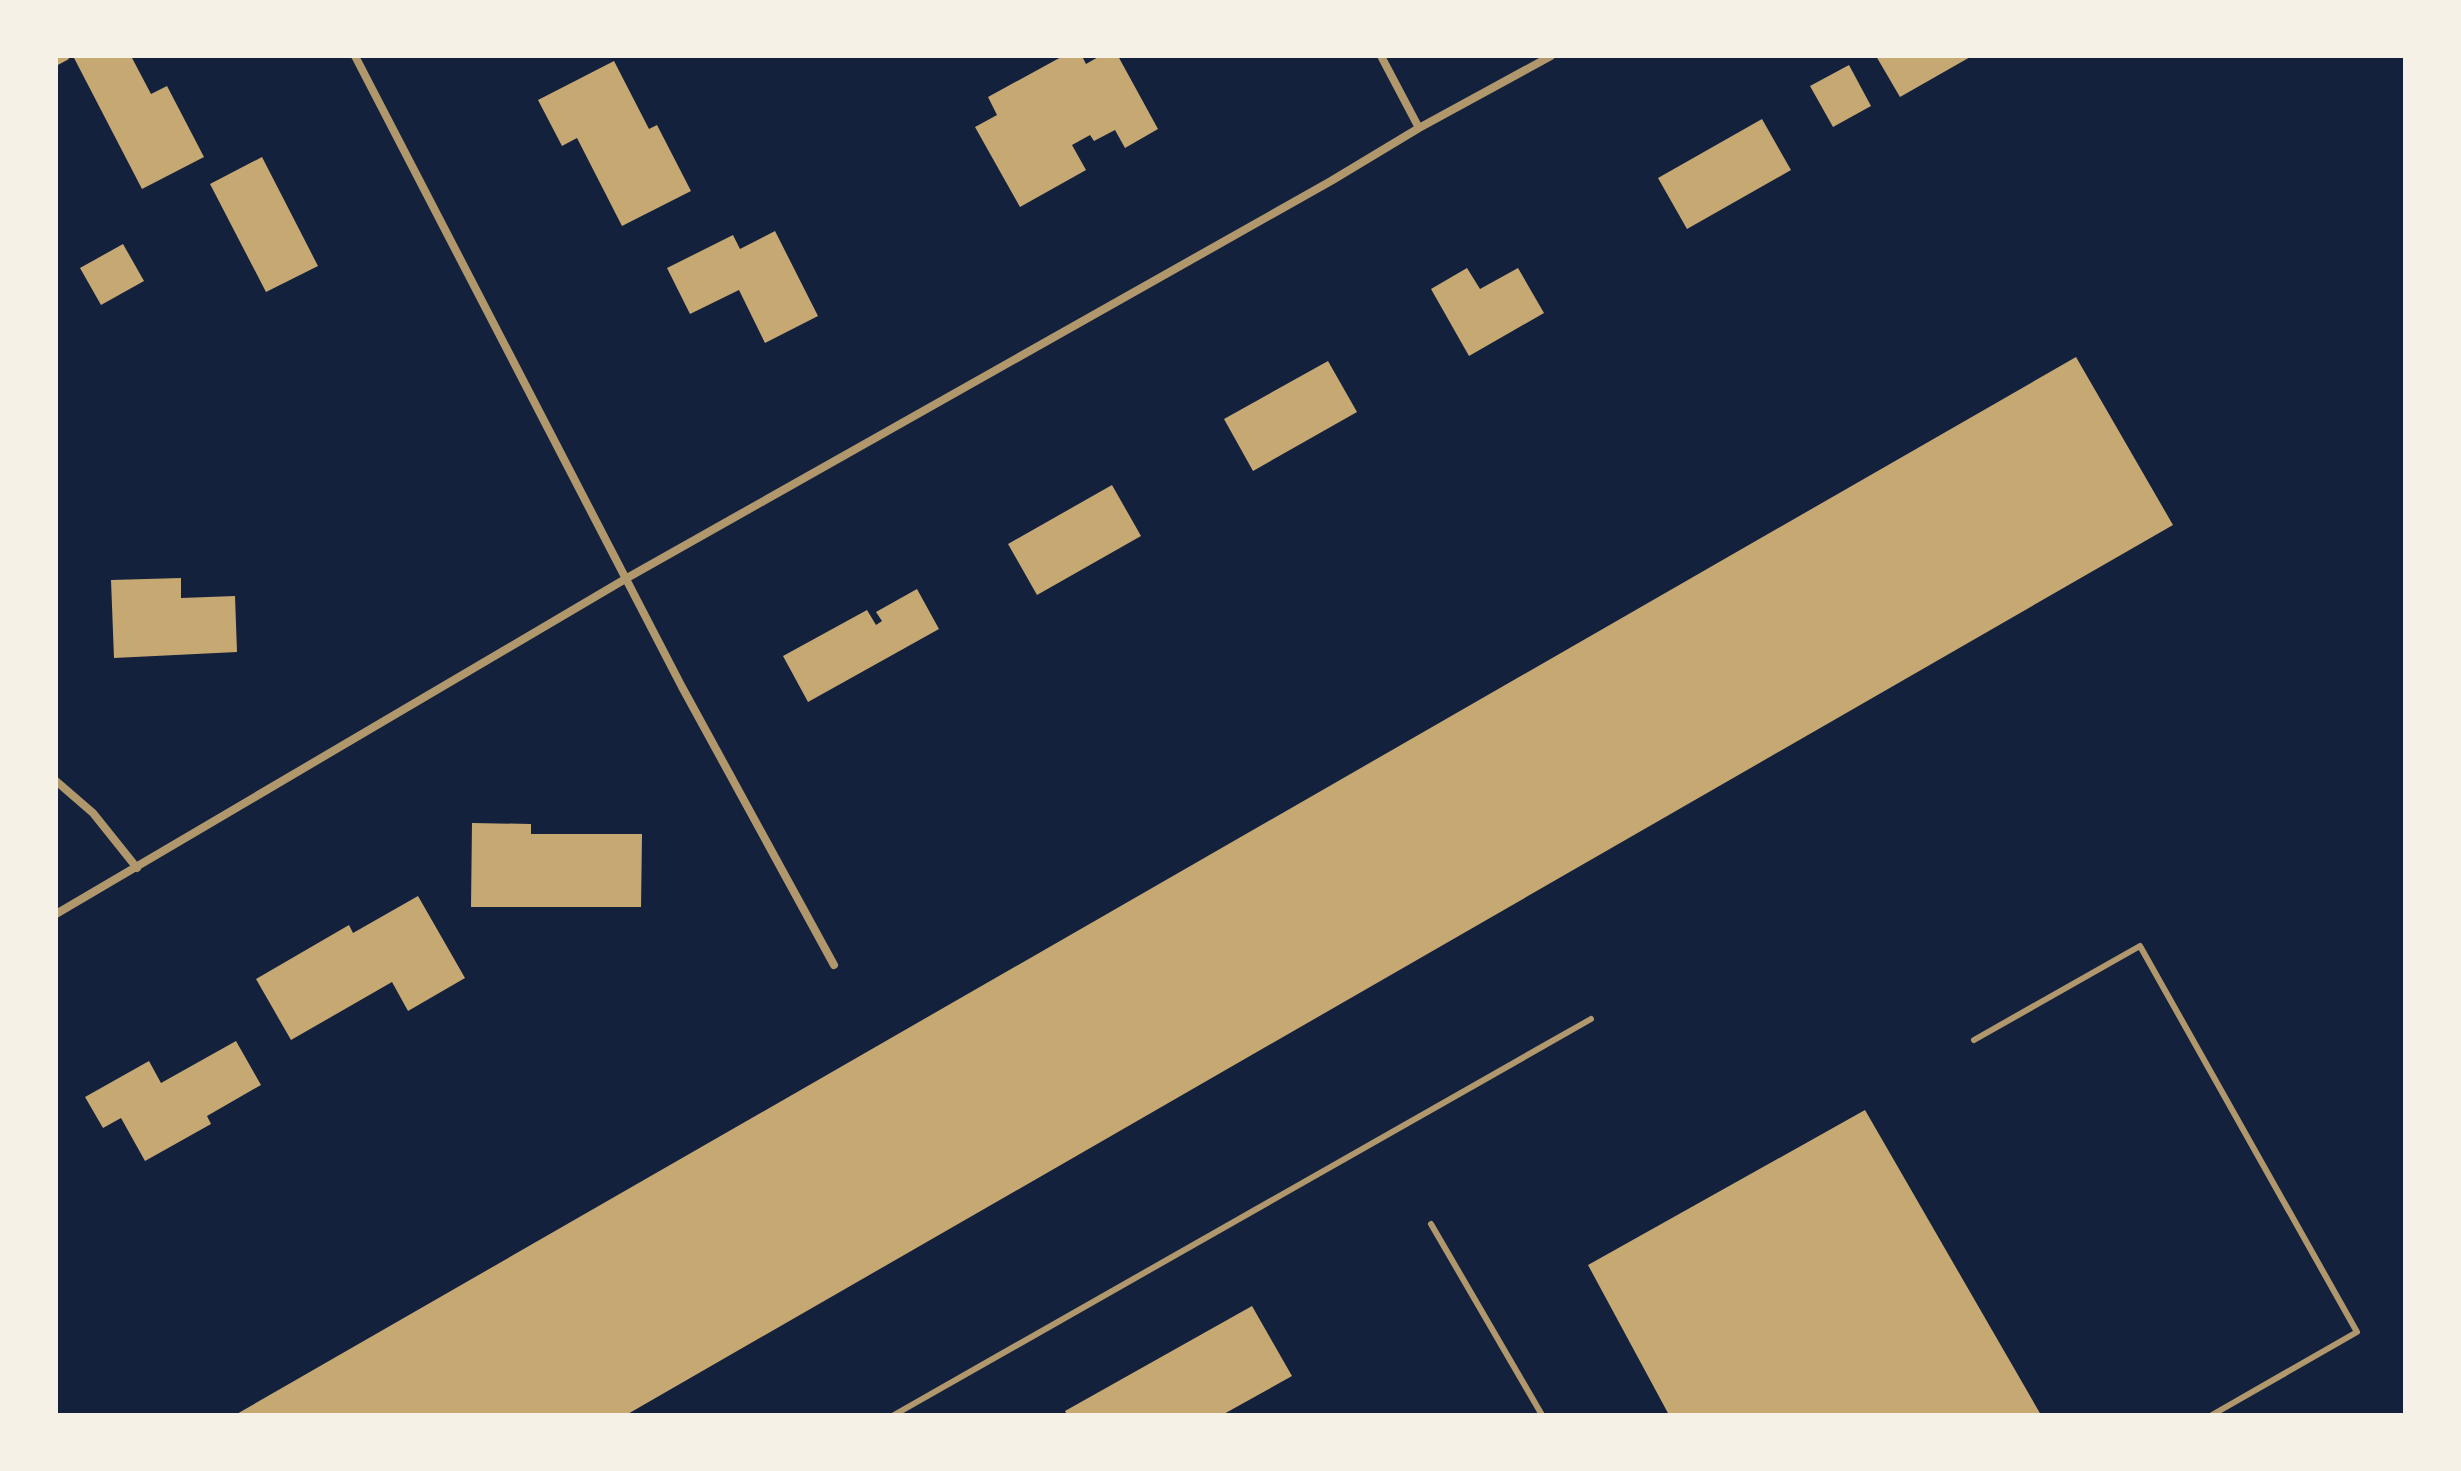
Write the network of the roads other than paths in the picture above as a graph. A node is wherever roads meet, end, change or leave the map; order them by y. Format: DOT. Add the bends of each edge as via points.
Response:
graph roads {
  1 [pos="355,56"];
  2 [pos="1381,56"];
  3 [pos="1551,56"];
  4 [pos="1419,128"];
  5 [pos="627,578"];
  6 [pos="56,781"];
  7 [pos="137,868"];
  8 [pos="56,914"];
  9 [pos="834,965"];
  10 [pos="1591,1019"];
  11 [pos="1974,1040"];
  12 [pos="1431,1224"];
  13 [pos="894,1415"];
  14 [pos="1542,1415"];
  15 [pos="2212,1415"];
  1 -- 5 [label="street"];
  2 -- 4 [label="street"];
  3 -- 4 [label="street"];
  4 -- 5 [label="street"];
  5 -- 7 [label="street"];
  5 -- 9 [label="street"];
  6 -- 7 [label="street" via="93,813"];
  7 -- 8 [label="street"];
  10 -- 13 [label="lane"];
  11 -- 15 [label="lane" via="2140,946 2357,1332"];
  12 -- 14 [label="lane"];
}
